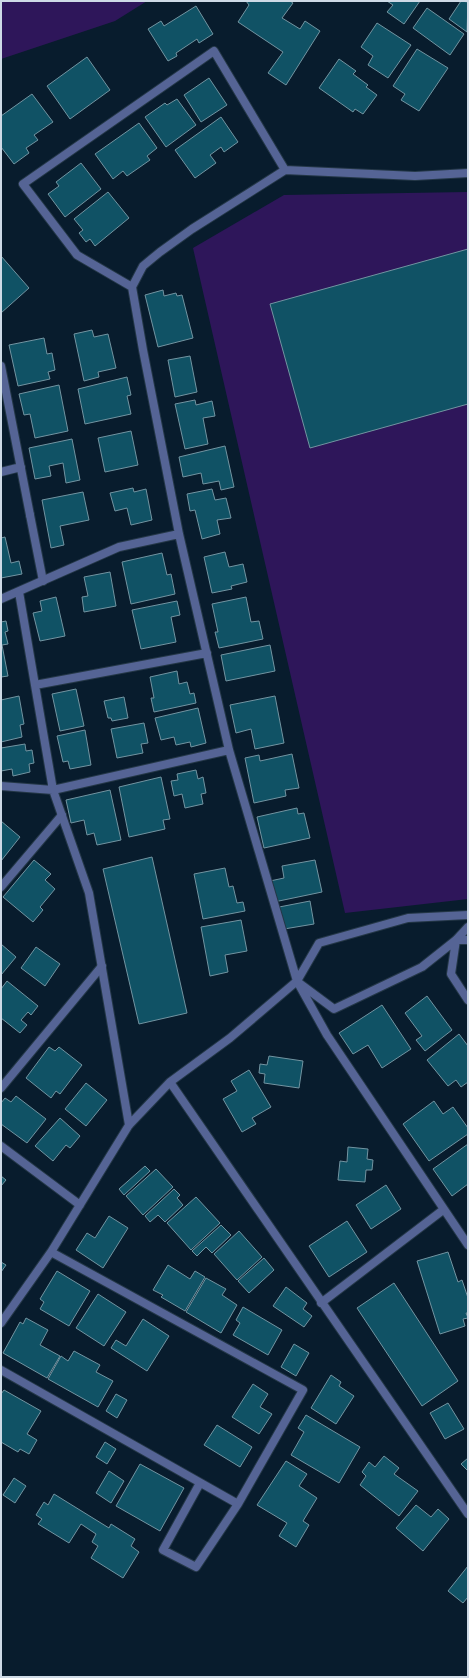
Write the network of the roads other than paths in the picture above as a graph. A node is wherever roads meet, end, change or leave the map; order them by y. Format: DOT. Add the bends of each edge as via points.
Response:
graph roads {
  1 [pos="285,170"];
  2 [pos="468,173"];
  3 [pos="132,287"];
  4 [pos="1,366"];
  5 [pos="21,467"];
  6 [pos="1,472"];
  7 [pos="179,534"];
  8 [pos="43,581"];
  9 [pos="19,592"];
  10 [pos="1,599"];
  11 [pos="207,652"];
  12 [pos="35,685"];
  13 [pos="229,750"];
  14 [pos="1,786"];
  15 [pos="53,790"];
  16 [pos="62,815"];
  17 [pos="1,887"];
  18 [pos="468,916"];
  19 [pos="468,927"];
  20 [pos="456,940"];
  21 [pos="468,940"];
  22 [pos="102,966"];
  23 [pos="297,981"];
  24 [pos="468,1000"];
  25 [pos="170,1082"];
  26 [pos="1,1088"];
  27 [pos="129,1125"];
  28 [pos="1,1146"];
  29 [pos="80,1205"];
  30 [pos="443,1210"];
  31 [pos="468,1245"];
  32 [pos="51,1252"];
  33 [pos="321,1303"];
  34 [pos="1,1323"];
  35 [pos="1,1370"];
  36 [pos="200,1483"];
  37 [pos="238,1504"];
  38 [pos="468,1514"];
  1 -- 2 [label="street" via="415,176"];
  1 -- 3 [label="street" via="160,252 143,266"];
  1 -- 3 [label="street" via="214,51 23,184 77,255"];
  3 -- 7 [label="street"];
  4 -- 5 [label="street"];
  5 -- 6 [label="street"];
  5 -- 8 [label="street"];
  7 -- 8 [label="street" via="119,547"];
  7 -- 11 [label="street"];
  8 -- 9 [label="street"];
  9 -- 10 [label="street"];
  9 -- 12 [label="street"];
  11 -- 12 [label="street"];
  11 -- 13 [label="street"];
  12 -- 15 [label="street"];
  13 -- 15 [label="street"];
  13 -- 23 [label="street"];
  14 -- 15 [label="street"];
  15 -- 16 [label="street"];
  16 -- 17 [label="street"];
  16 -- 22 [label="street" via="89,893"];
  18 -- 23 [label="street" via="408,918 319,943"];
  19 -- 20 [label="street"];
  20 -- 21 [label="street"];
  20 -- 23 [label="street" via="422,967 334,1009"];
  20 -- 24 [label="street" via="451,974"];
  22 -- 26 [label="street"];
  22 -- 27 [label="street"];
  23 -- 25 [label="street" via="230,1038"];
  23 -- 30 [label="street" via="327,1035"];
  25 -- 27 [label="street"];
  25 -- 33 [label="street"];
  27 -- 29 [label="street"];
  28 -- 29 [label="street"];
  29 -- 32 [label="street"];
  30 -- 31 [label="street"];
  30 -- 33 [label="street"];
  32 -- 34 [label="street"];
  32 -- 37 [label="street" via="303,1390"];
  33 -- 38 [label="street"];
  35 -- 36 [label="street"];
  36 -- 37 [label="street"];
  36 -- 37 [label="street" via="163,1550 196,1567"];
}
